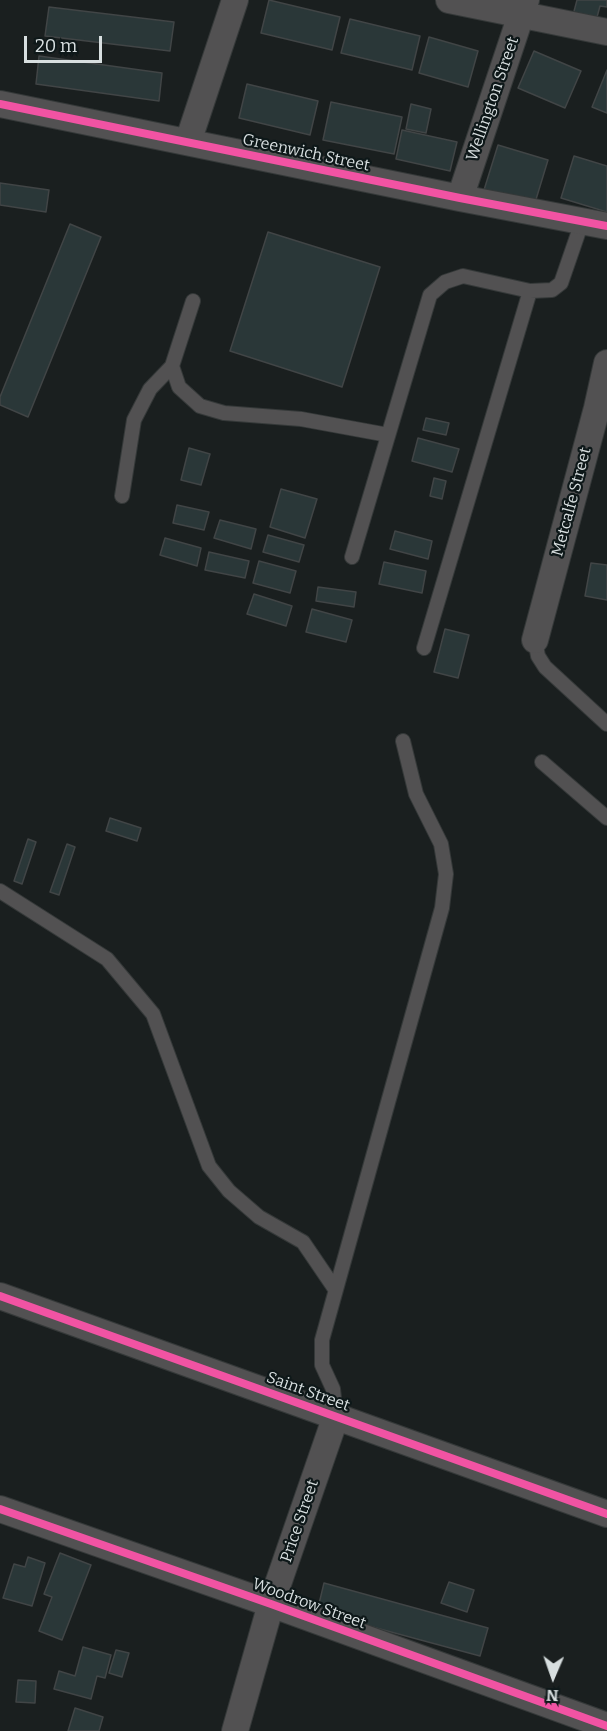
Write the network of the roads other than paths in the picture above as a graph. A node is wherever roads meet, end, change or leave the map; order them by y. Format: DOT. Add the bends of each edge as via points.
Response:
graph roads {
  1 [pos="235,0"];
  2 [pos="449,0"];
  3 [pos="524,7"];
  4 [pos="607,32"];
  5 [pos="0,104"];
  6 [pos="188,142"];
  7 [pos="459,198"];
  8 [pos="582,222"];
  9 [pos="607,226"];
  10 [pos="530,291"];
  11 [pos="193,301"];
  12 [pos="607,363"];
  13 [pos="172,366"];
  14 [pos="602,409"];
  15 [pos="388,435"];
  16 [pos="122,496"];
  17 [pos="352,557"];
  18 [pos="535,640"];
  19 [pos="424,648"];
  20 [pos="607,724"];
  21 [pos="403,741"];
  22 [pos="542,762"];
  23 [pos="607,818"];
  24 [pos="0,891"];
  25 [pos="335,1289"];
  26 [pos="0,1296"];
  27 [pos="336,1416"];
  28 [pos="0,1509"];
  29 [pos="607,1514"];
  30 [pos="271,1604"];
  31 [pos="607,1726"];
  32 [pos="236,1731"];
  1 -- 6 [label="street"];
  2 -- 3 [label="street"];
  3 -- 4 [label="street"];
  3 -- 7 [label="street, Wellington Street"];
  5 -- 6 [label="street, Greenwich Street"];
  6 -- 7 [label="street, Greenwich Street"];
  7 -- 8 [label="street, Greenwich Street"];
  8 -- 9 [label="street, Greenwich Street"];
  8 -- 10 [label="lane" via="561,283 552,290"];
  10 -- 15 [label="lane" via="463,276 445,282 430,295"];
  10 -- 19 [label="lane"];
  11 -- 13 [label="lane"];
  12 -- 14 [label="street, Metcalfe Street"];
  13 -- 15 [label="lane" via="179,387 200,406 224,413 301,419"];
  13 -- 16 [label="lane" via="150,389 134,420"];
  14 -- 18 [label="street, Metcalfe Street"];
  15 -- 17 [label="lane"];
  18 -- 20 [label="lane" via="545,667"];
  21 -- 25 [label="lane" via="416,794 441,844 446,874 442,908"];
  22 -- 23 [label="lane"];
  24 -- 25 [label="lane" via="106,959 153,1014 208,1166 259,1217 303,1242"];
  25 -- 27 [label="lane" via="321,1340 322,1365 333,1389"];
  26 -- 27 [label="street, Saint Street"];
  27 -- 29 [label="street, Saint Street"];
  27 -- 30 [label="street, Price Street"];
  28 -- 30 [label="street, Woodrow Street"];
  30 -- 31 [label="street, Woodrow Street"];
  30 -- 32 [label="street, Price Street"];
}
